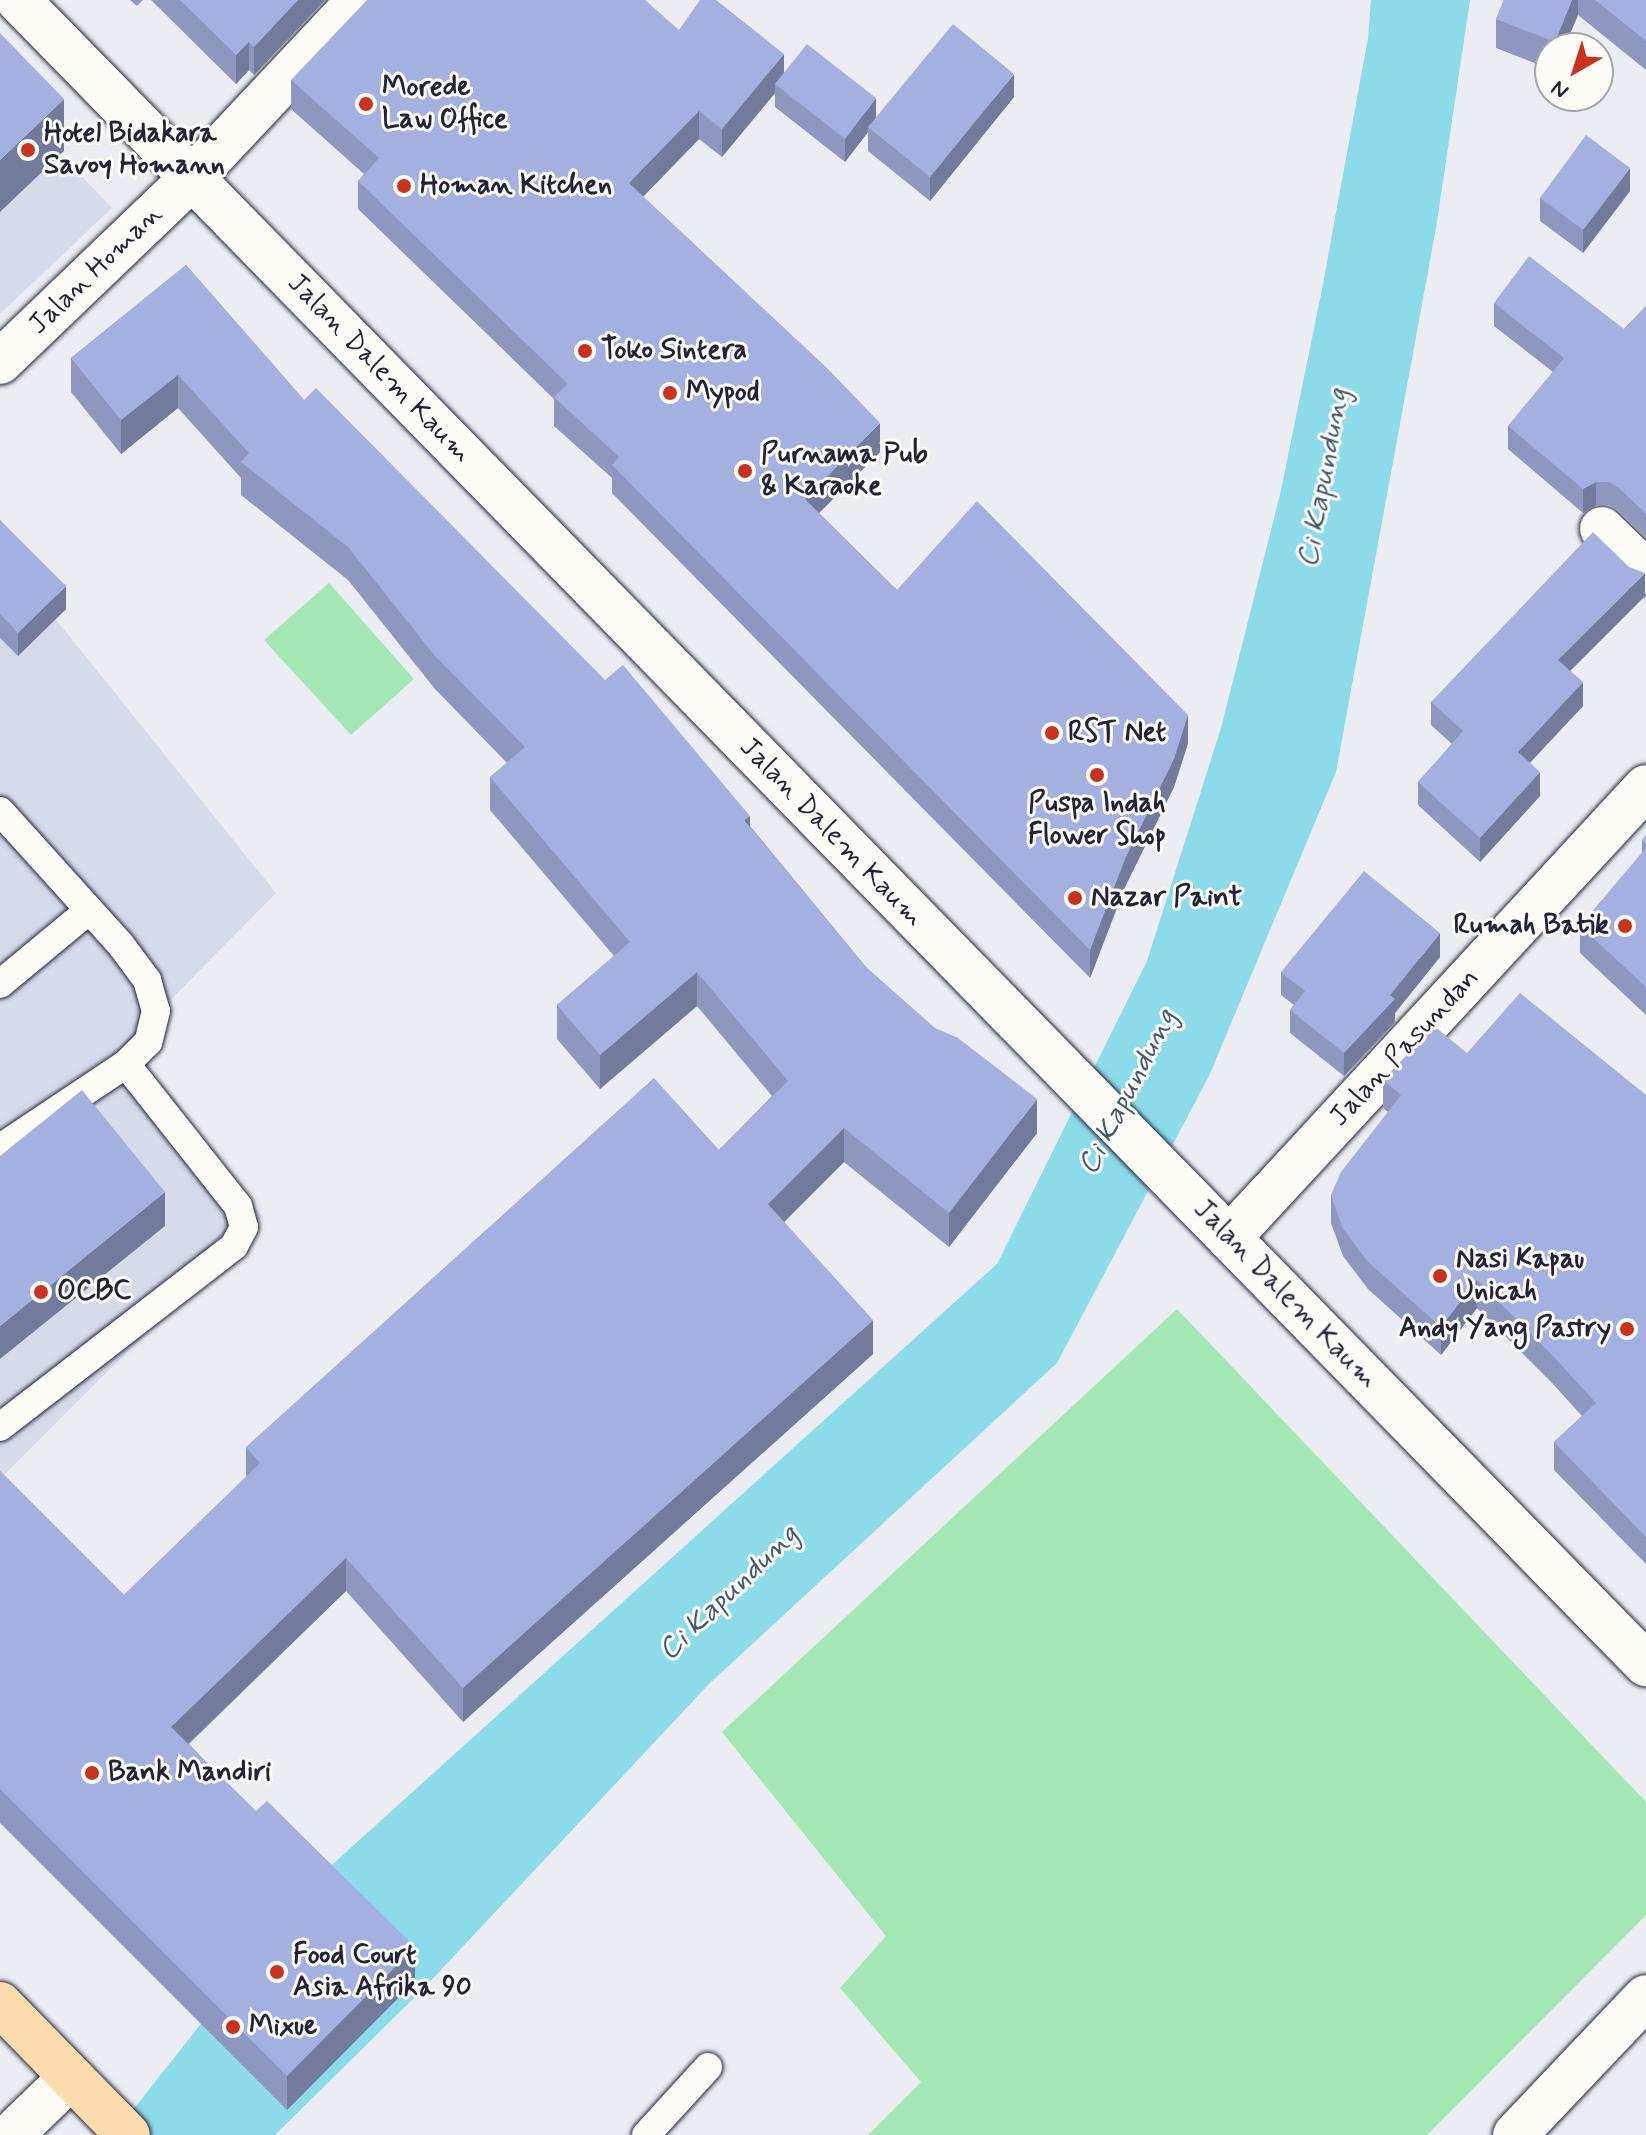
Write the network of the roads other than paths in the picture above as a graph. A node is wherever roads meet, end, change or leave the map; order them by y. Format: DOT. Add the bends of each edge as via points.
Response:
graph roads {
  1 [pos="18,0"];
  2 [pos="359,0"];
  3 [pos="192,178"];
  4 [pos="0,362"];
  5 [pos="1602,529"];
  6 [pos="1646,572"];
  7 [pos="1646,787"];
  8 [pos="0,811"];
  9 [pos="89,910"];
  10 [pos="0,984"];
  11 [pos="126,1064"];
  12 [pos="0,1148"];
  13 [pos="1229,1238"];
  14 [pos="0,1427"];
  15 [pos="1646,1664"];
  16 [pos="1646,1997"];
  17 [pos="0,2004"];
  18 [pos="708,2067"];
  19 [pos="71,2077"];
  20 [pos="11,2135"];
  21 [pos="128,2135"];
  22 [pos="646,2135"];
  23 [pos="1515,2135"];
  1 -- 3 [label="main road, Jalan Dalem Kaum"];
  2 -- 3 [label="main road, Jalan Homan"];
  3 -- 4 [label="main road, Jalan Homan"];
  3 -- 13 [label="main road, Jalan Dalem Kaum"];
  5 -- 6 [label="main road"];
  7 -- 13 [label="main road, Jalan Pasundan"];
  8 -- 9 [label="lane"];
  9 -- 10 [label="lane"];
  9 -- 11 [label="lane" via="147,980 156,1011 148,1042"];
  11 -- 12 [label="lane"];
  11 -- 14 [label="lane" via="238,1206 244,1227 234,1246"];
  13 -- 15 [label="main road, Jalan Dalem Kaum"];
  16 -- 23 [label="main road"];
  17 -- 19 [label="main road"];
  18 -- 22 [label="lane"];
  19 -- 20 [label="main road"];
  19 -- 21 [label="main road"];
}
